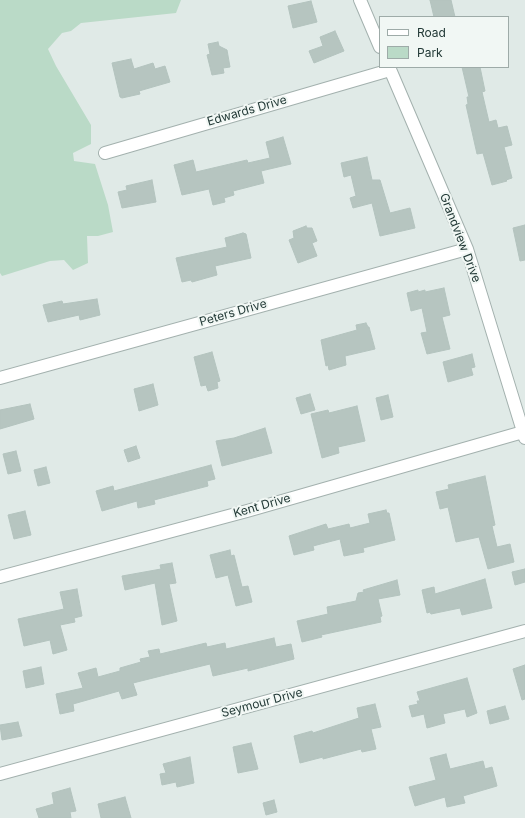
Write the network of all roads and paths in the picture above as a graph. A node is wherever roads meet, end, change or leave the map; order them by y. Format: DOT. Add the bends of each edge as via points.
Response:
graph roads {
  1 [pos="360,0"];
  2 [pos="379,45"];
  3 [pos="390,68"];
  4 [pos="105,153"];
  5 [pos="467,249"];
  6 [pos="0,378"];
  7 [pos="524,435"];
  8 [pos="0,577"];
  9 [pos="525,631"];
  10 [pos="0,774"];
  1 -- 2 [label="street"];
  3 -- 4 [label="street, Edwards Drive"];
  3 -- 5 [label="street, Grandview Drive"];
  5 -- 6 [label="street, Peters Drive"];
  5 -- 7 [label="street, Grandview Drive"];
  7 -- 8 [label="street, Kent Drive"];
  9 -- 10 [label="street, Seymour Drive"];
}
